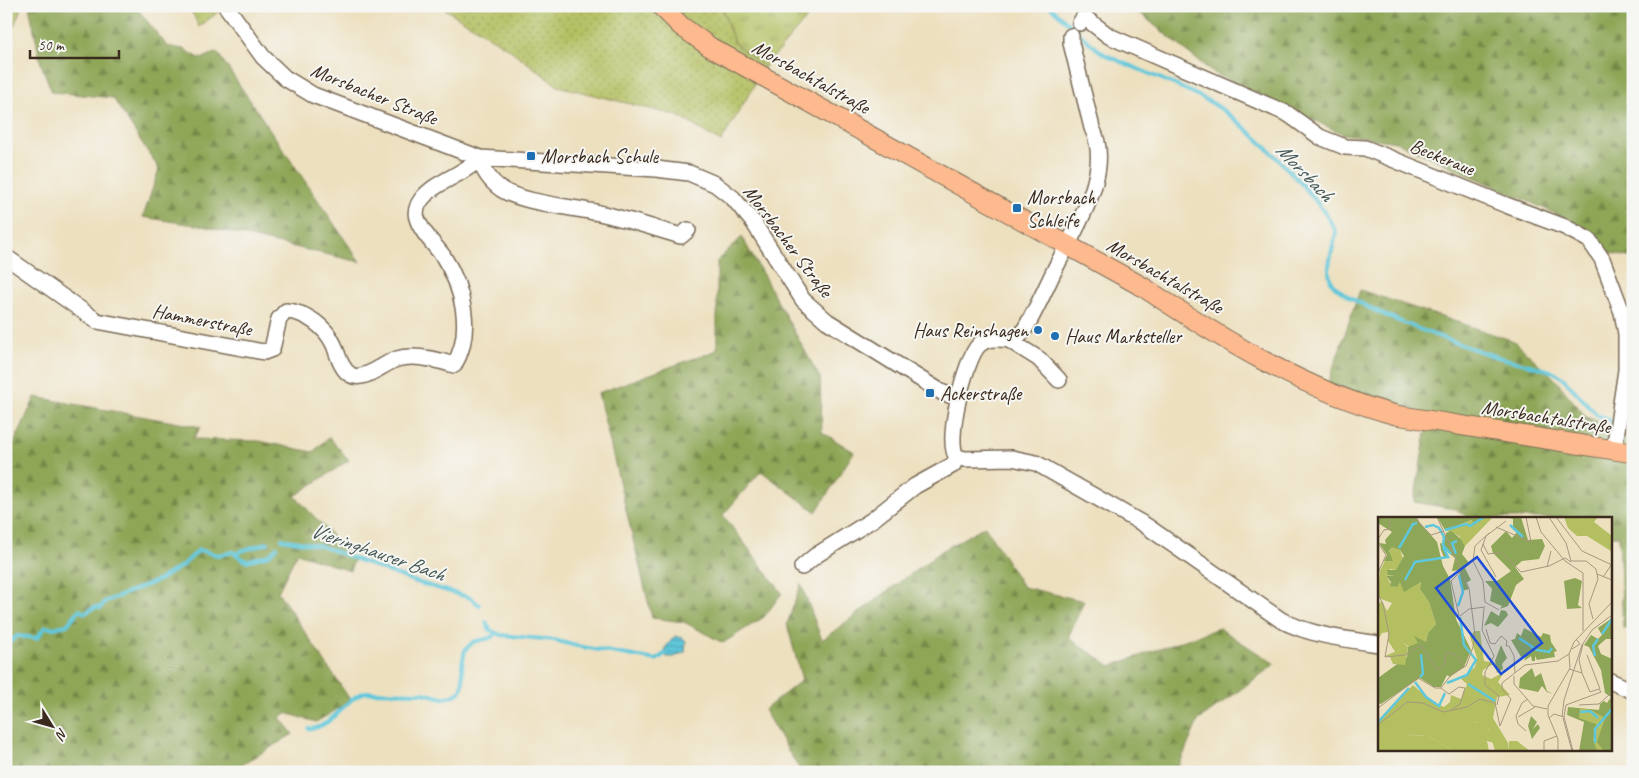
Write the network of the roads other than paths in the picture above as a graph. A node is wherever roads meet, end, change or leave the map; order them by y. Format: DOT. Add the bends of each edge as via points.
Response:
graph roads {
  1 [pos="226,6"];
  2 [pos="661,6"];
  3 [pos="1082,20"];
  4 [pos="1071,36"];
  5 [pos="480,158"];
  6 [pos="688,230"];
  7 [pos="1067,246"];
  8 [pos="6,257"];
  9 [pos="1009,340"];
  10 [pos="1059,380"];
  11 [pos="957,397"];
  12 [pos="1616,442"];
  13 [pos="1633,453"];
  14 [pos="957,457"];
  15 [pos="802,567"];
  16 [pos="1378,644"];
  17 [pos="1612,682"];
  18 [pos="1633,691"];
  1 -- 5 [label="street, Morsbacher Straße" via="264,58 285,78 312,95"];
  2 -- 7 [label="main road, Morsbachtalstraße" via="681,26 710,47"];
  3 -- 12 [label="street, Beckeraue" via="1109,36 1288,114 1320,137 1345,147 1365,148 1565,227 1589,240 1602,259 1622,312 1626,334 1626,370"];
  4 -- 7 [label="street" via="1098,154 1086,207"];
  5 -- 6 [label="street" via="492,180 501,189 519,197 617,217 681,236"];
  5 -- 8 [label="street, Hammerstraße" via="421,199 417,209 419,223 448,264 462,302 464,339 454,365 399,358 362,376 352,376 344,369 328,336 312,319 297,312 286,311 279,319 272,349 264,352 96,321"];
  5 -- 11 [label="street, Morsbacher Straße" via="656,169 689,173 706,180 733,198 753,222 804,300 827,321 943,393"];
  7 -- 9 [label="street" via="1023,332 1016,339"];
  7 -- 12 [label="main road, Morsbachtalstraße" via="1288,373 1341,398 1396,415"];
  9 -- 10 [label="street" via="1038,359"];
  9 -- 11 [label="street" via="992,339 979,346 970,358"];
  11 -- 14 [label="street" via="952,449"];
  12 -- 13 [label="main road, Morsbachtalstraße"];
  14 -- 15 [label="street" via="953,465 915,486 872,520"];
  14 -- 16 [label="street" via="964,460 1012,458 1036,463 1130,516 1282,620 1327,637"];
  17 -- 18 [label="street"];
}
